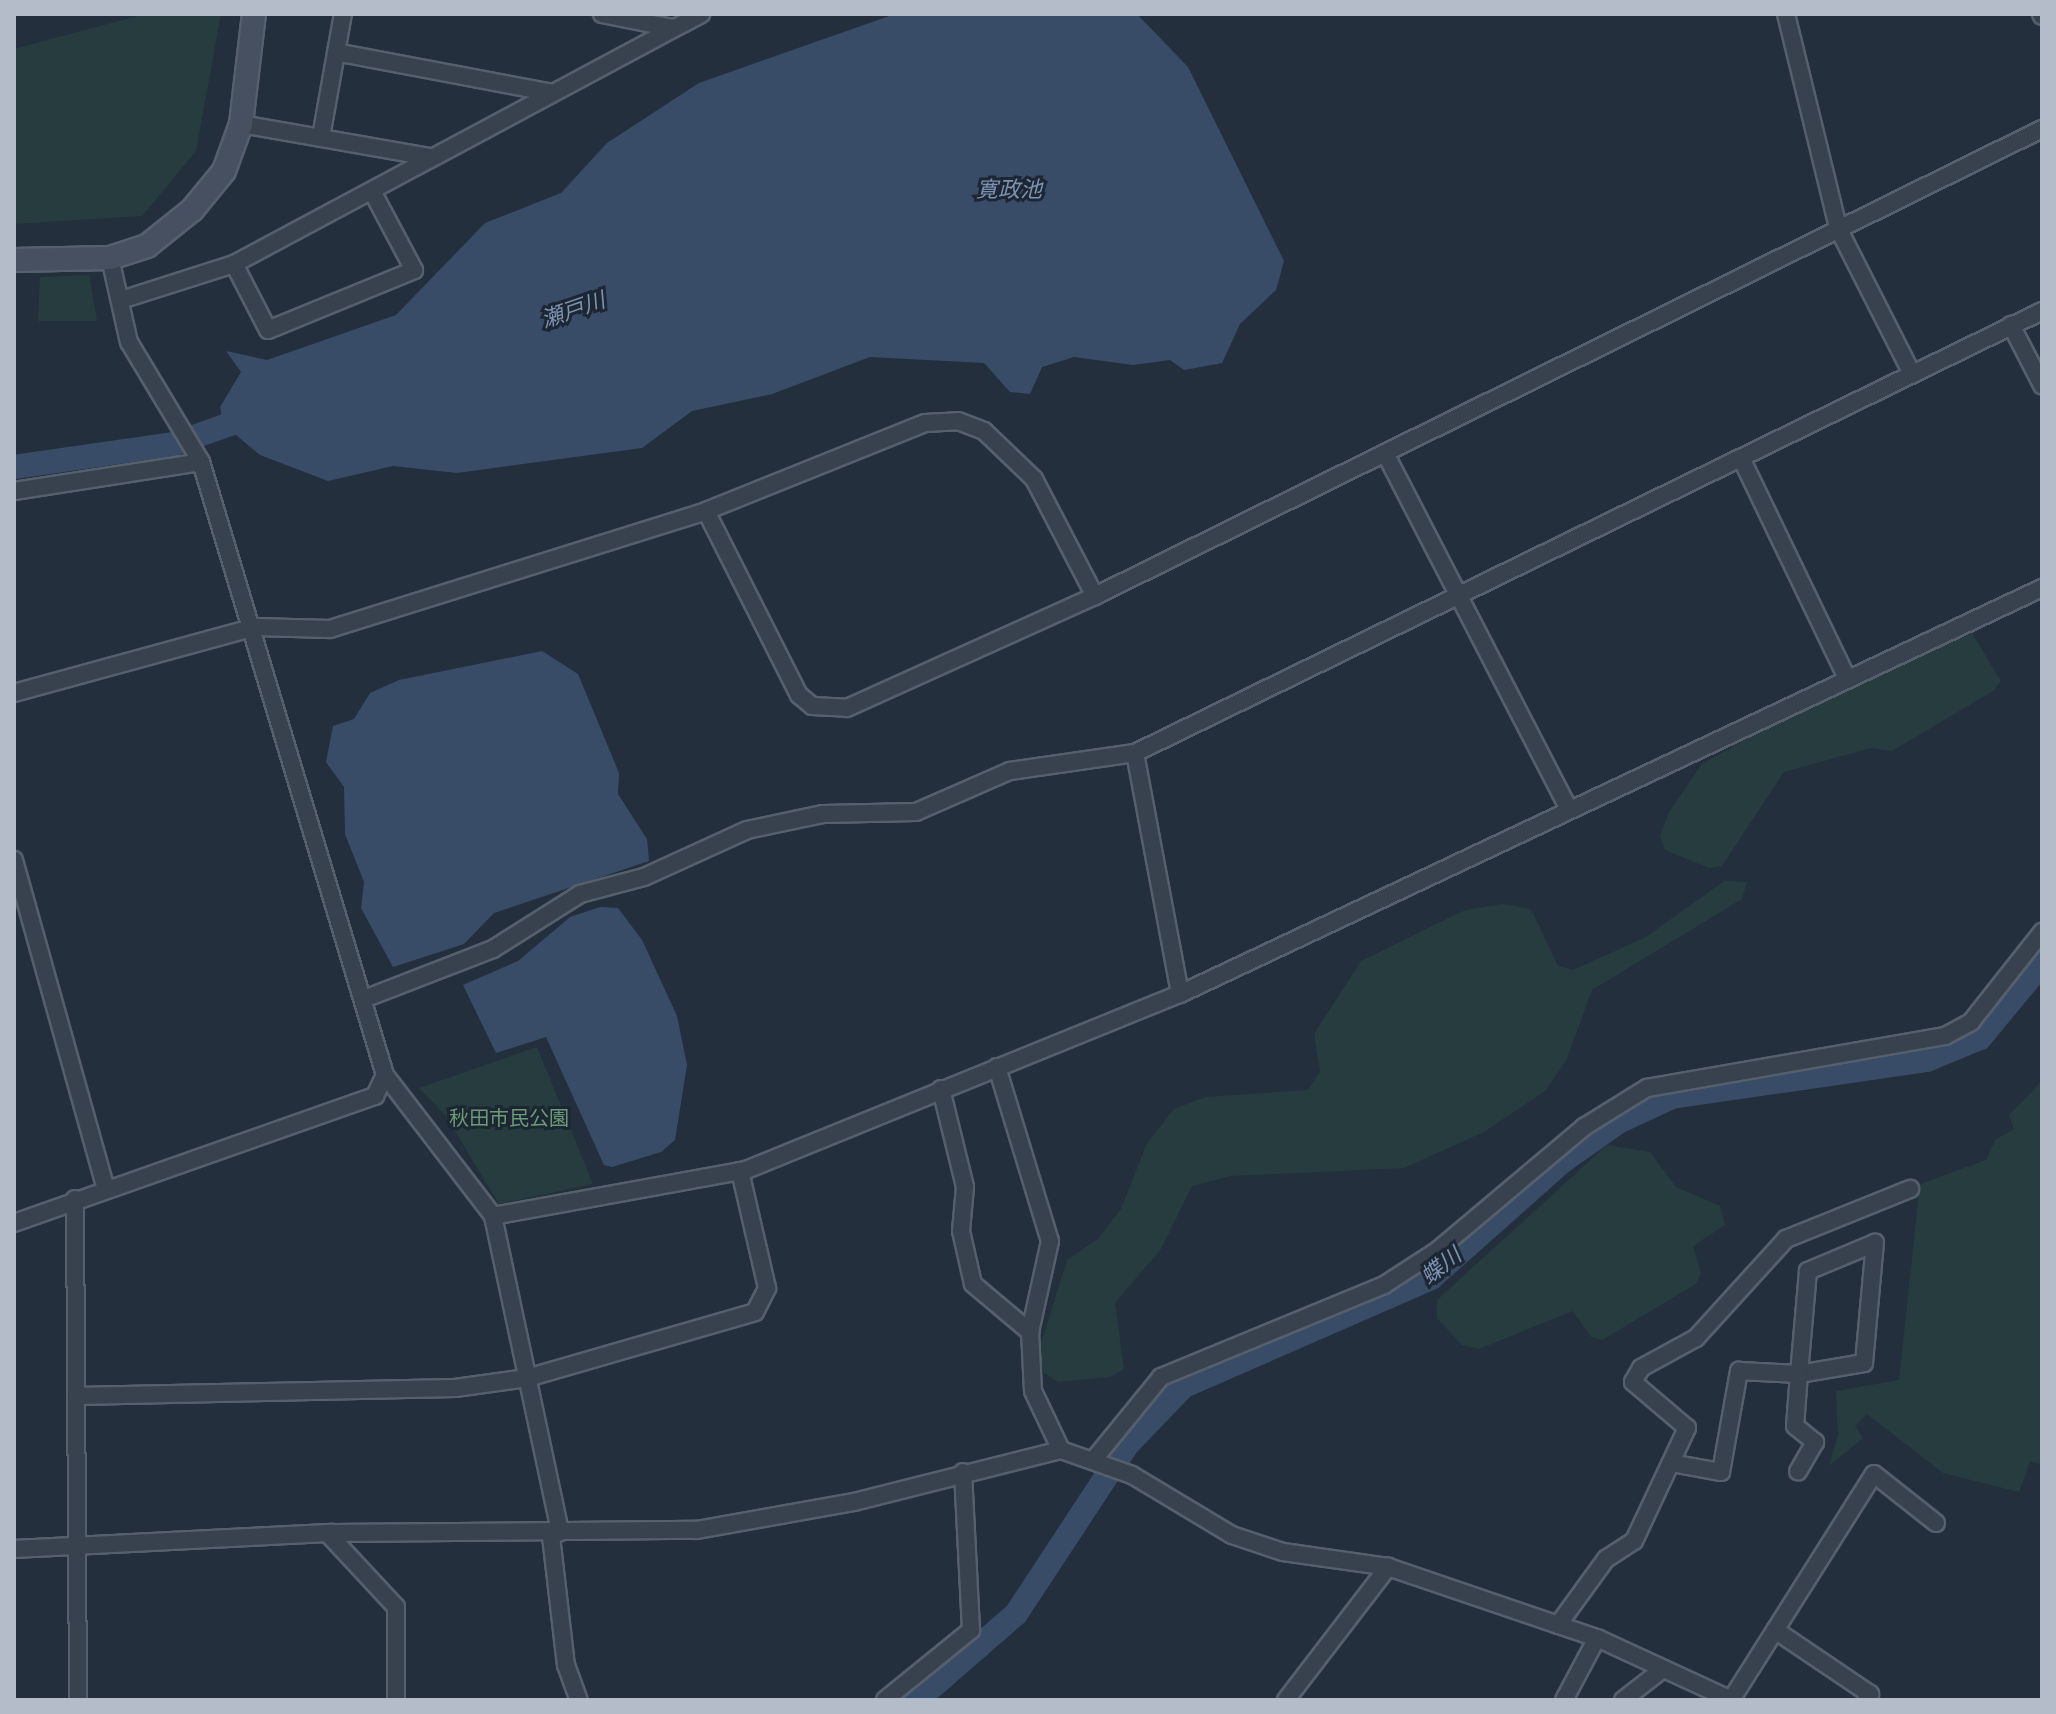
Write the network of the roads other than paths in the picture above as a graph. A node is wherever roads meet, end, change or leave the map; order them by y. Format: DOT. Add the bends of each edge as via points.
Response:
graph roads {
  1 [pos="254,14"];
  2 [pos="343,14"];
  3 [pos="602,14"];
  4 [pos="701,14"];
  5 [pos="1786,14"];
  6 [pos="673,28"];
  7 [pos="336,52"];
  8 [pos="552,93"];
  9 [pos="241,124"];
  10 [pos="2042,129"];
  11 [pos="321,137"];
  12 [pos="431,157"];
  13 [pos="372,191"];
  14 [pos="1838,228"];
  15 [pos="110,258"];
  16 [pos="14,260"];
  17 [pos="234,264"];
  18 [pos="121,300"];
  19 [pos="2042,311"];
  20 [pos="2011,325"];
  21 [pos="1912,374"];
  22 [pos="2042,385"];
  23 [pos="1385,453"];
  24 [pos="1742,460"];
  25 [pos="201,462"];
  26 [pos="14,491"];
  27 [pos="706,511"];
  28 [pos="2042,588"];
  29 [pos="1095,596"];
  30 [pos="1458,599"];
  31 [pos="256,627"];
  32 [pos="1847,678"];
  33 [pos="14,693"];
  34 [pos="1135,753"];
  35 [pos="1568,807"];
  36 [pos="14,860"];
  37 [pos="2042,932"];
  38 [pos="1180,994"];
  39 [pos="364,999"];
  40 [pos="997,1067"];
  41 [pos="385,1075"];
  42 [pos="941,1089"];
  43 [pos="740,1171"];
  44 [pos="105,1186"];
  45 [pos="1910,1189"];
  46 [pos="75,1199"];
  47 [pos="493,1216"];
  48 [pos="14,1223"];
  49 [pos="1030,1332"];
  50 [pos="1799,1374"];
  51 [pos="527,1378"];
  52 [pos="76,1396"];
  53 [pos="1061,1450"];
  54 [pos="1095,1458"];
  55 [pos="1671,1463"];
  56 [pos="963,1472"];
  57 [pos="1798,1472"];
  58 [pos="1936,1523"];
  59 [pos="560,1532"];
  60 [pos="330,1536"];
  61 [pos="77,1548"];
  62 [pos="14,1549"];
  63 [pos="1388,1567"];
  64 [pos="1558,1625"];
  65 [pos="1775,1630"];
  66 [pos="1597,1638"];
  67 [pos="1663,1669"];
  68 [pos="78,1700"];
  69 [pos="396,1700"];
  70 [pos="579,1700"];
  71 [pos="885,1700"];
  72 [pos="1286,1700"];
  73 [pos="1564,1700"];
  74 [pos="1623,1700"];
  75 [pos="1731,1700"];
  76 [pos="1866,1700"];
  1 -- 9 [label="street"];
  2 -- 7 [label="street"];
  3 -- 6 [label="street"];
  4 -- 6 [label="street"];
  5 -- 14 [label="street"];
  6 -- 8 [label="street"];
  7 -- 8 [label="street"];
  7 -- 11 [label="street"];
  8 -- 12 [label="street"];
  9 -- 11 [label="street"];
  9 -- 15 [label="street" via="224,171 192,210 147,246"];
  10 -- 14 [label="street"];
  11 -- 12 [label="street"];
  12 -- 13 [label="street"];
  13 -- 17 [label="street"];
  13 -- 17 [label="street" via="414,270 268,330"];
  14 -- 21 [label="street"];
  14 -- 23 [label="street"];
  15 -- 16 [label="street"];
  15 -- 18 [label="street"];
  17 -- 18 [label="street"];
  18 -- 25 [label="street" via="129,342"];
  19 -- 20 [label="street"];
  20 -- 21 [label="street"];
  20 -- 22 [label="street"];
  21 -- 24 [label="street"];
  23 -- 29 [label="street"];
  23 -- 30 [label="street"];
  24 -- 30 [label="street"];
  24 -- 32 [label="street"];
  25 -- 26 [label="street"];
  25 -- 31 [label="street"];
  27 -- 29 [label="street" via="912,428 958,421 984,431 1034,479"];
  27 -- 29 [label="street" via="799,695 812,706 847,708"];
  27 -- 31 [label="street" via="330,629"];
  28 -- 32 [label="street"];
  30 -- 34 [label="street"];
  30 -- 35 [label="street"];
  31 -- 33 [label="street"];
  31 -- 39 [label="street"];
  32 -- 35 [label="street"];
  34 -- 38 [label="street"];
  34 -- 39 [label="street" via="1010,771 916,812 823,814 747,830 644,877 580,894 493,949"];
  35 -- 38 [label="street"];
  36 -- 44 [label="street"];
  37 -- 54 [label="street" via="1971,1022 1945,1036 1647,1088 1584,1127 1438,1250 1384,1285 1161,1377"];
  38 -- 40 [label="street"];
  39 -- 41 [label="street"];
  40 -- 42 [label="street"];
  40 -- 49 [label="street" via="1050,1241"];
  41 -- 44 [label="street" via="375,1096"];
  41 -- 47 [label="street"];
  42 -- 43 [label="street"];
  42 -- 49 [label="street" via="965,1187 961,1231 973,1284"];
  43 -- 47 [label="street"];
  43 -- 51 [label="street" via="767,1288 755,1312"];
  44 -- 46 [label="street"];
  45 -- 55 [label="street" via="1786,1239 1696,1338 1641,1368 1633,1382 1687,1428"];
  46 -- 48 [label="street"];
  46 -- 52 [label="street"];
  47 -- 51 [label="street"];
  49 -- 53 [label="street" via="1033,1391"];
  50 -- 50 [label="street" via="1864,1363 1875,1243 1808,1271"];
  50 -- 55 [label="street" via="1739,1371 1721,1472"];
  50 -- 57 [label="street" via="1795,1426 1815,1442"];
  51 -- 52 [label="street" via="319,1395"];
  51 -- 59 [label="street"];
  52 -- 61 [label="street"];
  53 -- 54 [label="street"];
  53 -- 56 [label="street"];
  54 -- 63 [label="street" via="1232,1535 1283,1552"];
  55 -- 64 [label="street" via="1634,1541 1606,1559"];
  56 -- 59 [label="street" via="746,1524"];
  56 -- 71 [label="street" via="971,1630"];
  58 -- 65 [label="street" via="1874,1474"];
  59 -- 60 [label="street"];
  59 -- 70 [label="street" via="551,1536 566,1665"];
  60 -- 61 [label="street"];
  60 -- 69 [label="street" via="396,1607"];
  61 -- 62 [label="street"];
  61 -- 68 [label="street"];
  63 -- 64 [label="street"];
  63 -- 72 [label="street"];
  64 -- 66 [label="street"];
  65 -- 75 [label="street"];
  65 -- 76 [label="street" via="1870,1694"];
  66 -- 67 [label="street"];
  66 -- 73 [label="street"];
  67 -- 74 [label="street"];
  67 -- 75 [label="street"];
}
